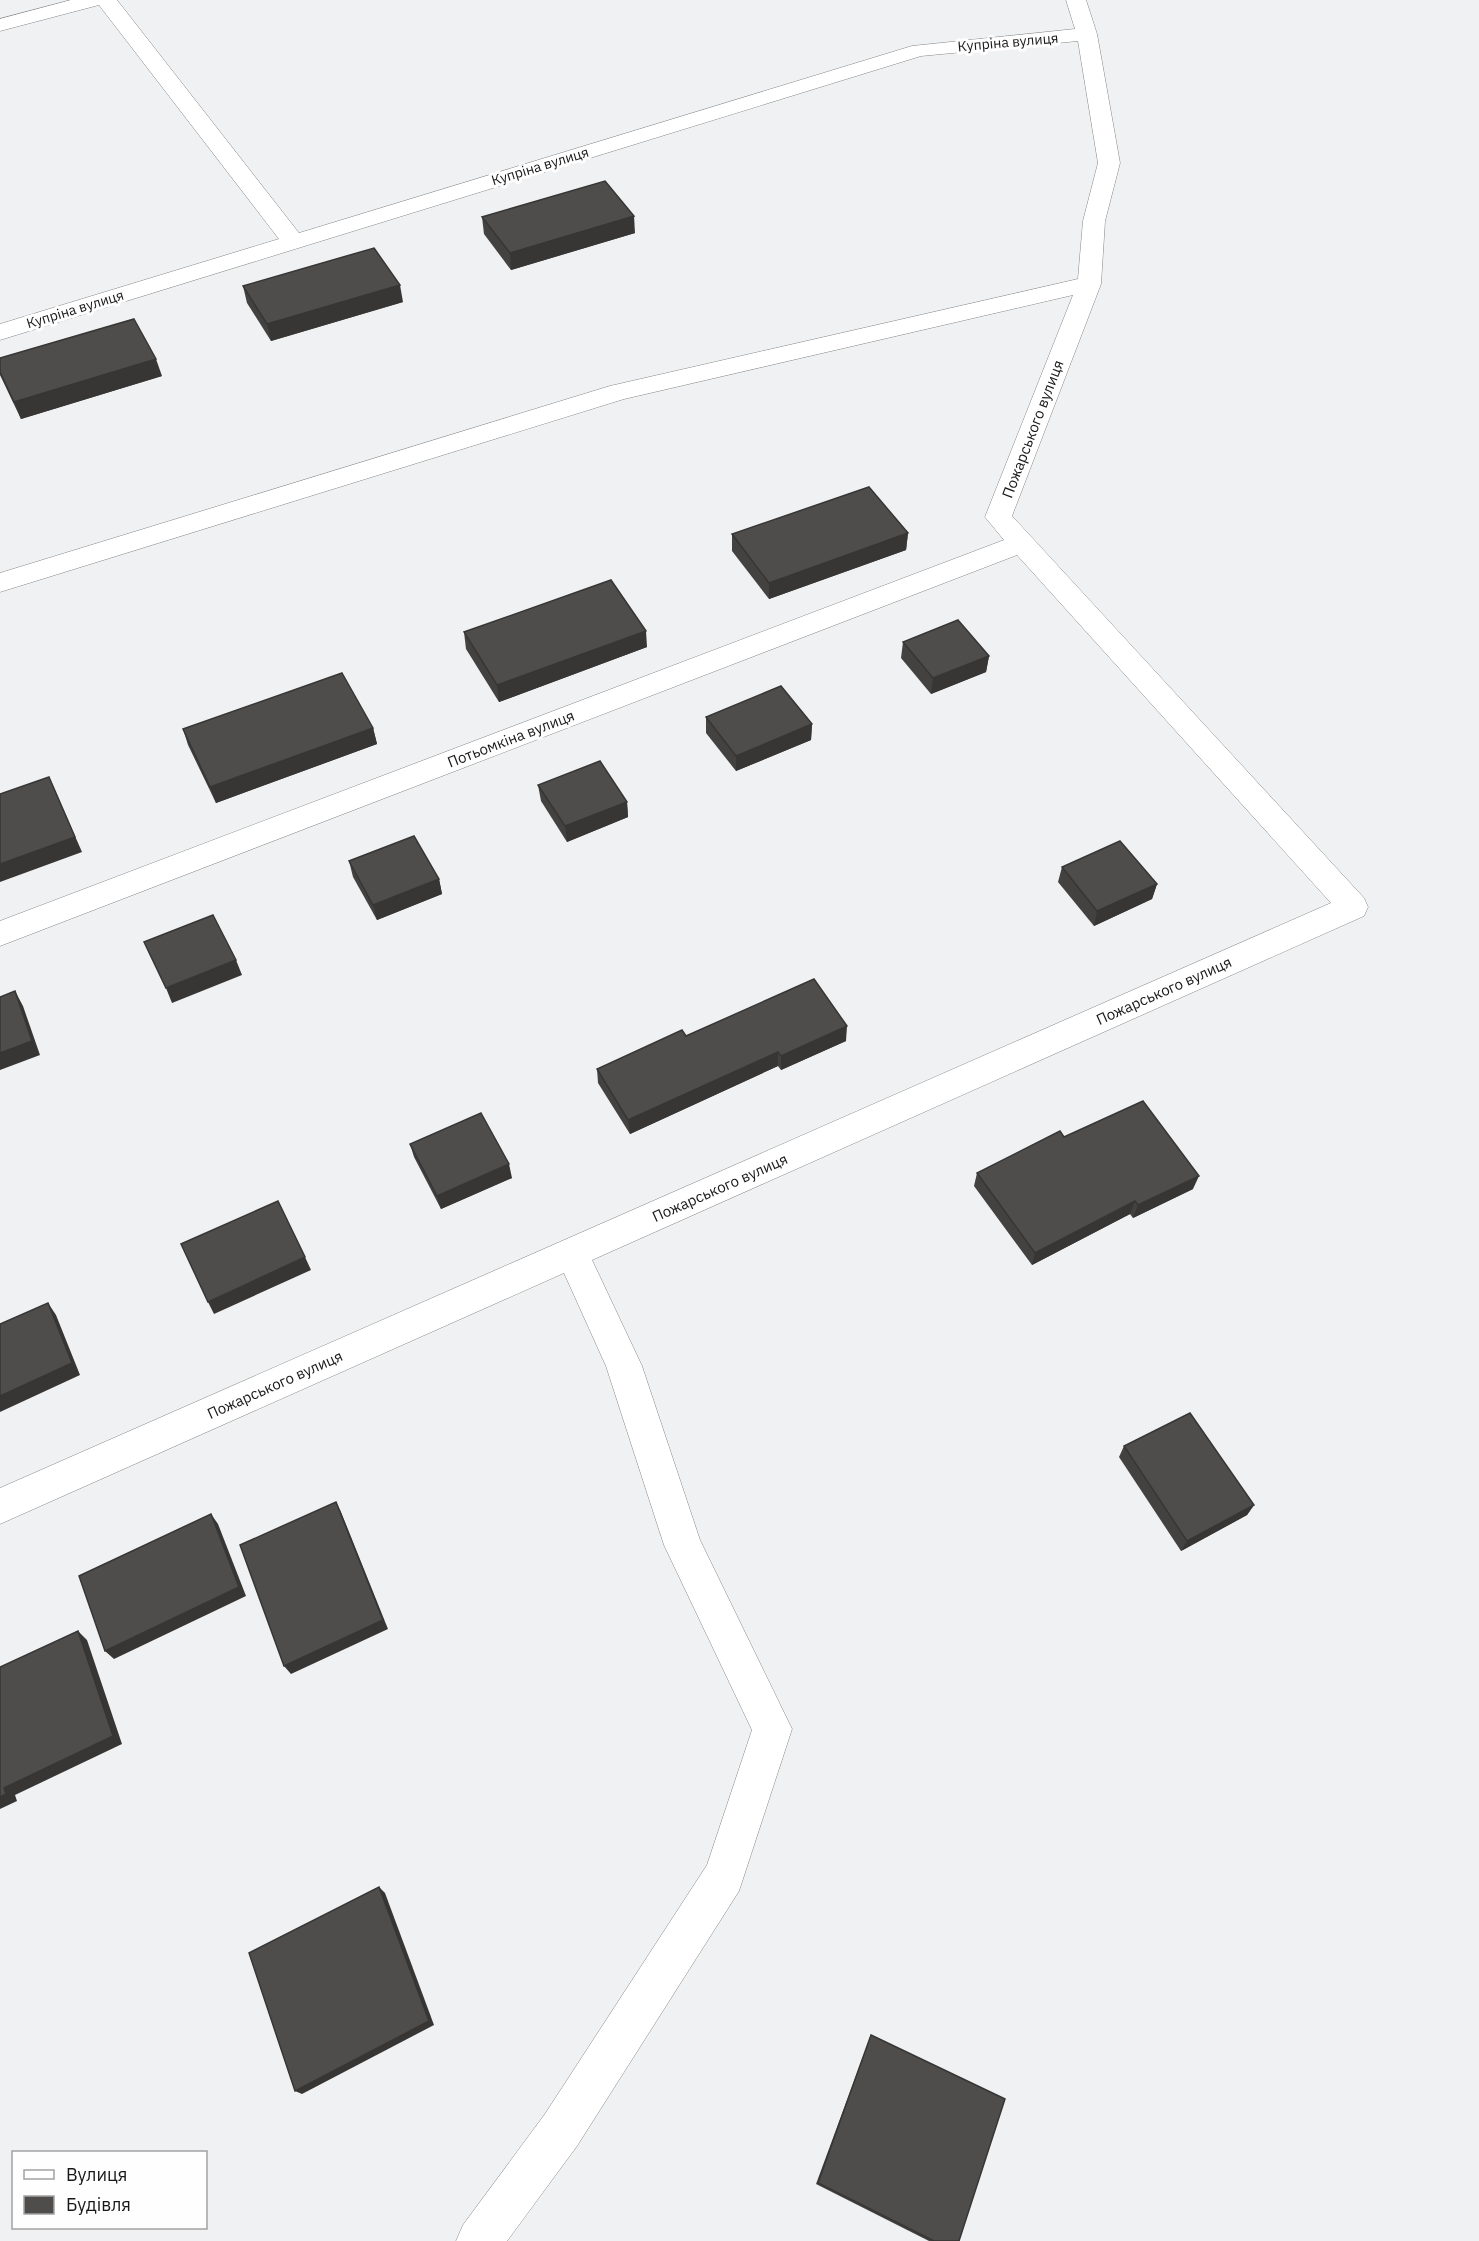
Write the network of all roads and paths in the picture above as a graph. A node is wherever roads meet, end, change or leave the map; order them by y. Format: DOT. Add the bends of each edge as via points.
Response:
graph roads {
  1 [pos="95,0"];
  2 [pos="106,0"];
  3 [pos="1076,0"];
  4 [pos="0,25"];
  5 [pos="1087,34"];
  6 [pos="294,242"];
  7 [pos="1089,284"];
  8 [pos="0,332"];
  9 [pos="1022,543"];
  10 [pos="0,583"];
  11 [pos="0,934"];
  12 [pos="572,1253"];
  13 [pos="0,1506"];
  14 [pos="479,2241"];
  1 -- 4 [label="street"];
  2 -- 6 [label="street"];
  3 -- 5 [label="street, Пожарського вулиця"];
  5 -- 6 [label="street, Купріна вулиця" via="919,50"];
  5 -- 7 [label="street, Пожарського вулиця" via="1109,163 1094,221"];
  6 -- 8 [label="street, Купріна вулиця"];
  7 -- 9 [label="street, Пожарського вулиця" via="998,517"];
  7 -- 10 [label="street" via="619,392"];
  9 -- 11 [label="street, Потьомкіна вулиця"];
  9 -- 12 [label="street, Пожарського вулиця" via="1353,907"];
  12 -- 13 [label="street, Пожарського вулиця"];
  12 -- 14 [label="street" via="624,1366 683,1545 771,1728 724,1876 561,2130"];
}
